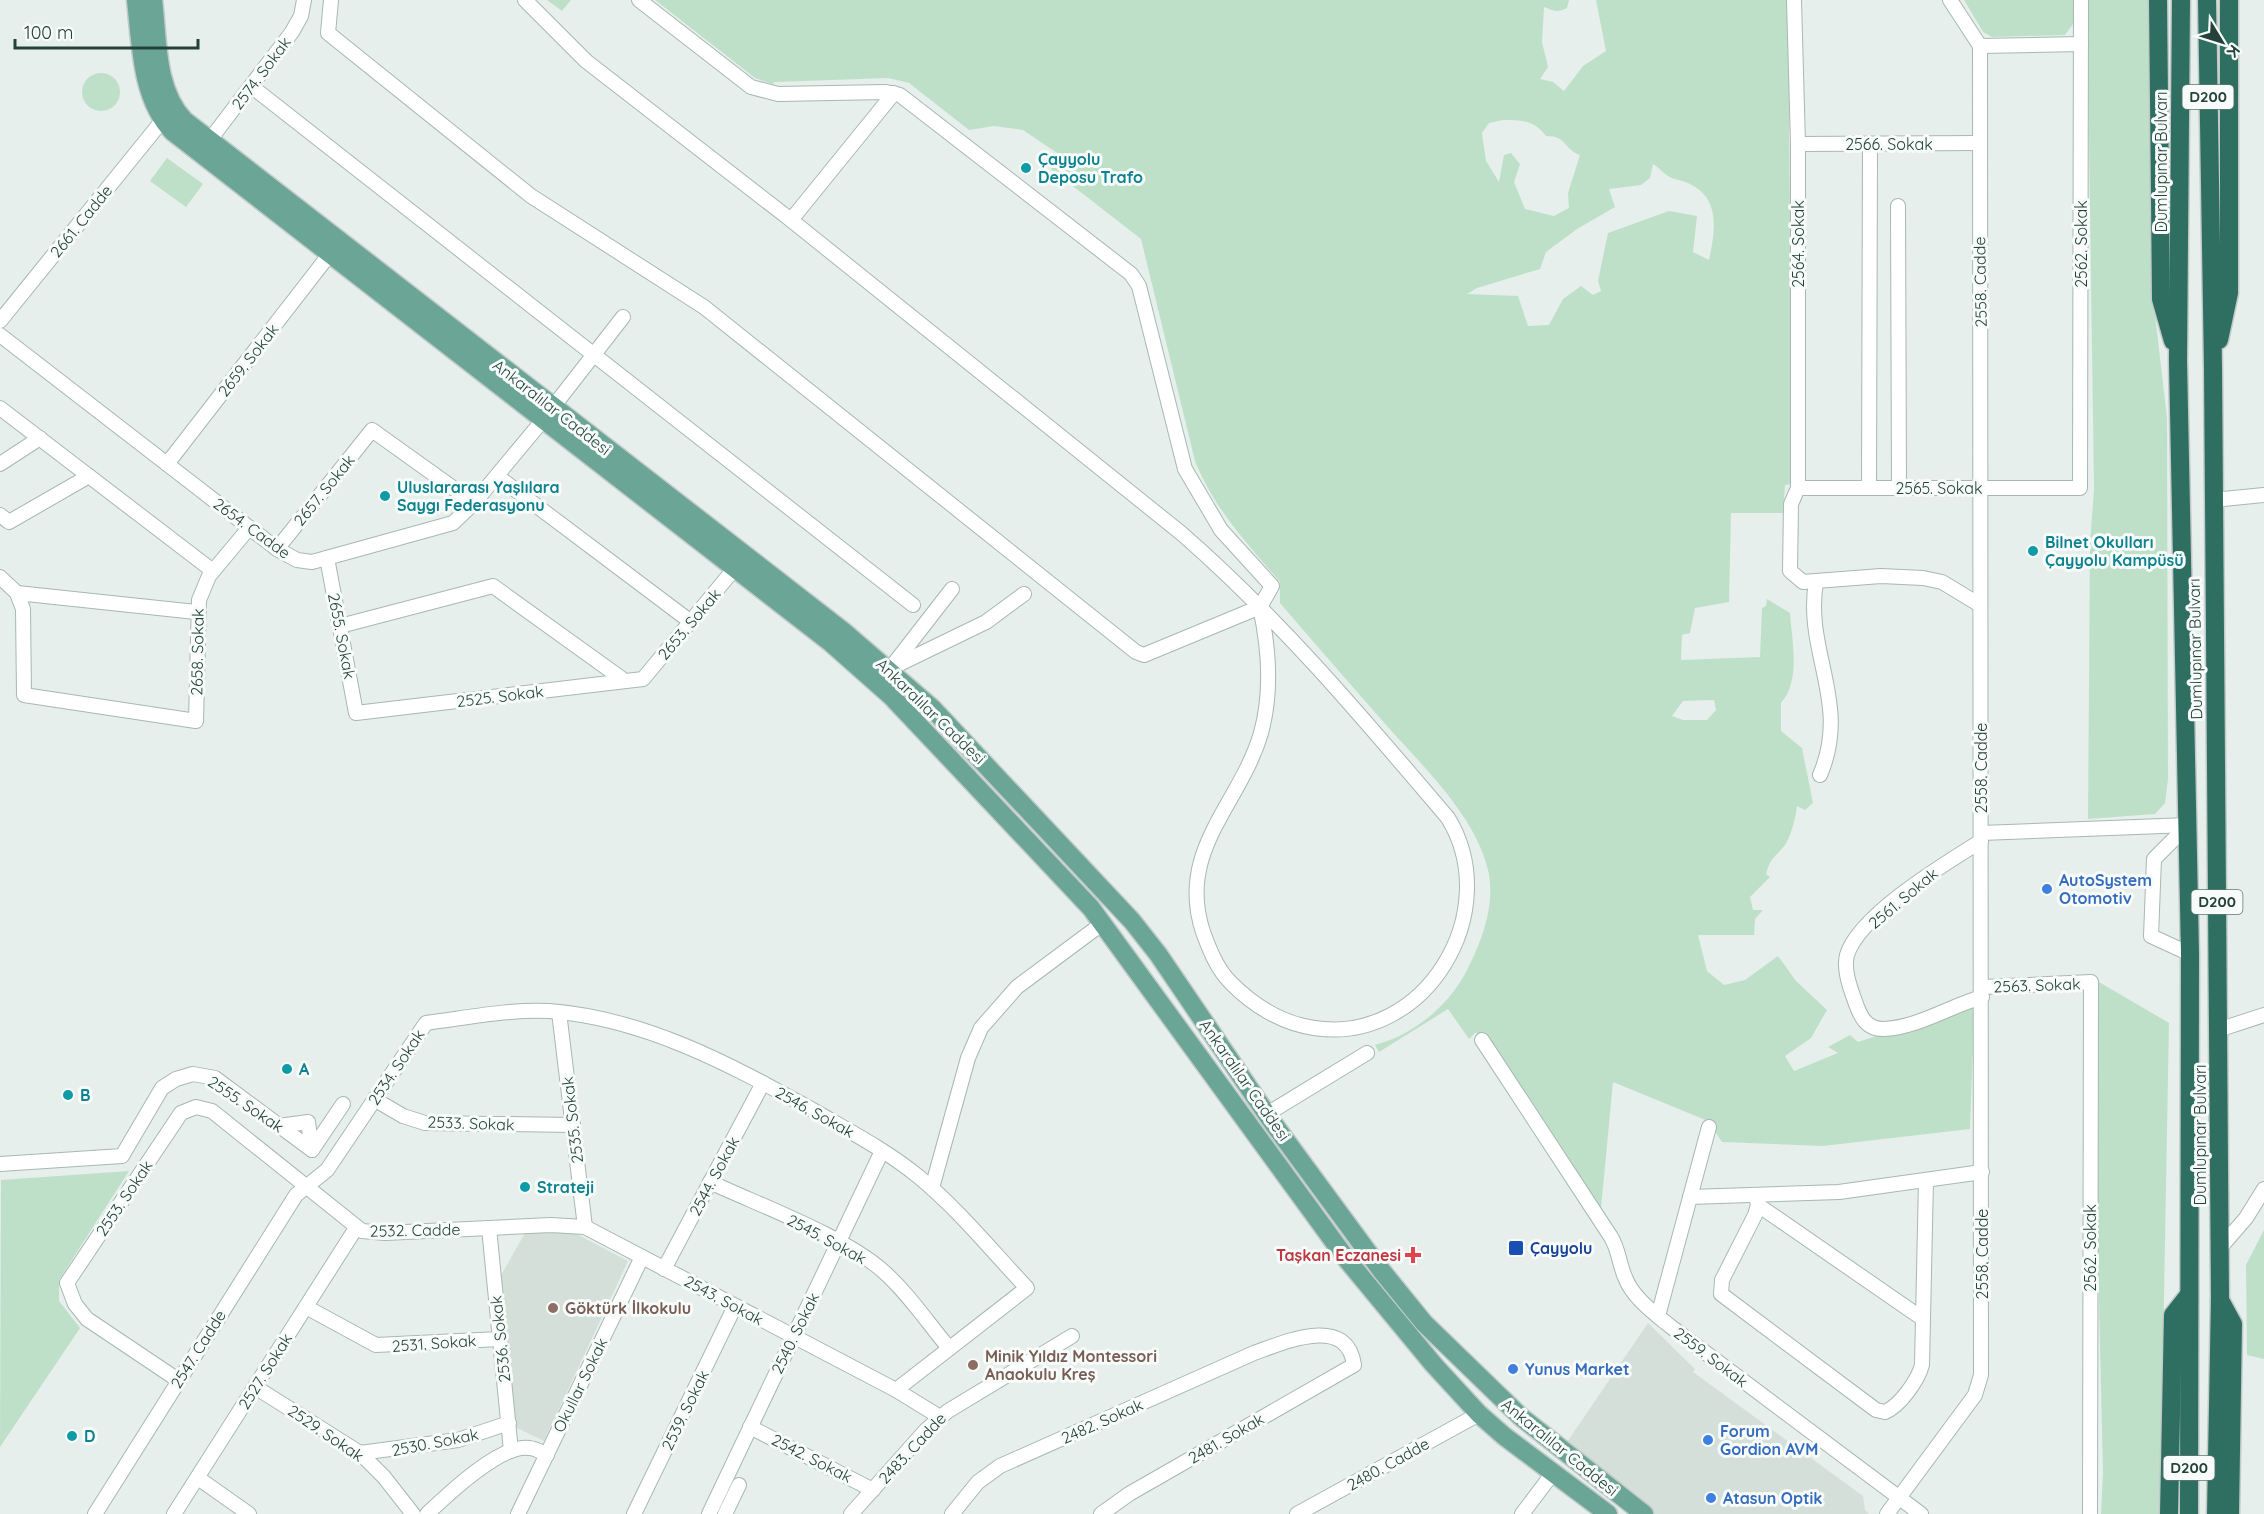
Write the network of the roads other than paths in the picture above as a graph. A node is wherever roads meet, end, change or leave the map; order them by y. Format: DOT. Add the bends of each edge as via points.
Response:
graph roads {
  1 [pos="136,0"];
  2 [pos="153,0"];
  3 [pos="304,0"];
  4 [pos="331,0"];
  5 [pos="525,0"];
  6 [pos="639,0"];
  7 [pos="1794,0"];
  8 [pos="1950,0"];
  9 [pos="2081,0"];
  10 [pos="2158,0"];
  11 [pos="2181,0"];
  12 [pos="2207,0"];
  13 [pos="2229,0"];
  14 [pos="2081,44"];
  15 [pos="1980,46"];
  16 [pos="251,86"];
  17 [pos="894,93"];
  18 [pos="168,114"];
  19 [pos="208,141"];
  20 [pos="1979,143"];
  21 [pos="1798,144"];
  22 [pos="1870,144"];
  23 [pos="1898,206"];
  24 [pos="791,220"];
  25 [pos="329,255"];
  26 [pos="623,317"];
  27 [pos="0,321"];
  28 [pos="0,335"];
  29 [pos="594,355"];
  30 [pos="2178,361"];
  31 [pos="2213,368"];
  32 [pos="1,411"];
  33 [pos="548,414"];
  34 [pos="40,438"];
  35 [pos="0,464"];
  36 [pos="167,464"];
  37 [pos="89,476"];
  38 [pos="497,476"];
  39 [pos="1798,488"];
  40 [pos="1869,488"];
  41 [pos="1899,488"];
  42 [pos="1980,488"];
  43 [pos="2080,488"];
  44 [pos="2264,495"];
  45 [pos="2213,500"];
  46 [pos="474,503"];
  47 [pos="0,515"];
  48 [pos="249,528"];
  49 [pos="277,549"];
  50 [pos="327,558"];
  51 [pos="735,568"];
  52 [pos="213,571"];
  53 [pos="0,577"];
  54 [pos="1816,582"];
  55 [pos="952,589"];
  56 [pos="17,593"];
  57 [pos="1024,594"];
  58 [pos="1980,604"];
  59 [pos="913,605"];
  60 [pos="1260,607"];
  61 [pos="196,612"];
  62 [pos="691,622"];
  63 [pos="340,626"];
  64 [pos="890,669"];
  65 [pos="643,679"];
  66 [pos="625,681"];
  67 [pos="356,713"];
  68 [pos="1820,775"];
  69 [pos="2188,825"];
  70 [pos="1982,837"];
  71 [pos="1122,910"];
  72 [pos="1103,923"];
  73 [pos="2190,954"];
  74 [pos="2091,982"];
  75 [pos="1982,992"];
  76 [pos="559,1012"];
  77 [pos="2264,1015"];
  78 [pos="2218,1030"];
  79 [pos="1482,1040"];
  80 [pos="1366,1053"];
  81 [pos="763,1083"];
  82 [pos="374,1099"];
  83 [pos="343,1104"];
  84 [pos="181,1113"];
  85 [pos="1267,1114"];
  86 [pos="573,1125"];
  87 [pos="279,1126"];
  88 [pos="1709,1127"];
  89 [pos="312,1150"];
  90 [pos="882,1151"];
  91 [pos="0,1164"];
  92 [pos="1982,1172"];
  93 [pos="1926,1180"];
  94 [pos="710,1182"];
  95 [pos="305,1187"];
  96 [pos="932,1188"];
  97 [pos="2264,1189"];
  98 [pos="1690,1197"];
  99 [pos="1757,1200"];
  100 [pos="585,1227"];
  101 [pos="356,1228"];
  102 [pos="489,1228"];
  103 [pos="839,1242"];
  104 [pos="1364,1247"];
  105 [pos="2220,1248"];
  106 [pos="642,1257"];
  107 [pos="1348,1261"];
  108 [pos="664,1269"];
  109 [pos="2188,1296"];
  110 [pos="2220,1298"];
  111 [pos="735,1306"];
  112 [pos="306,1307"];
  113 [pos="1658,1316"];
  114 [pos="1923,1319"];
  115 [pos="794,1336"];
  116 [pos="1072,1336"];
  117 [pos="500,1339"];
  118 [pos="949,1348"];
  119 [pos="1354,1365"];
  120 [pos="178,1380"];
  121 [pos="255,1387"];
  122 [pos="896,1390"];
  123 [pos="1501,1399"];
  124 [pos="1479,1414"];
  125 [pos="940,1417"];
  126 [pos="509,1423"];
  127 [pos="750,1427"];
  128 [pos="512,1451"];
  129 [pos="360,1453"];
  130 [pos="547,1455"];
  131 [pos="1553,1473"];
  132 [pos="198,1478"];
  133 [pos="739,1485"];
  134 [pos="873,1490"];
  135 [pos="1899,1497"];
  136 [pos="1599,1511"];
  137 [pos="1300,1513"];
  138 [pos="95,1514"];
  139 [pos="174,1514"];
  140 [pos="249,1514"];
  141 [pos="413,1514"];
  142 [pos="427,1514"];
  143 [pos="518,1514"];
  144 [pos="634,1514"];
  145 [pos="709,1514"];
  146 [pos="725,1514"];
  147 [pos="851,1514"];
  148 [pos="952,1514"];
  149 [pos="1101,1514"];
  150 [pos="1522,1514"];
  151 [pos="1644,1514"];
  152 [pos="1887,1514"];
  153 [pos="1921,1514"];
  154 [pos="2090,1514"];
  155 [pos="2169,1514"];
  156 [pos="2189,1514"];
  157 [pos="2216,1514"];
  158 [pos="2230,1514"];
  1 -- 18 [label="main road, Ankaralılar Caddesi" via="149,88"];
  2 -- 18 [label="main road, Ankaralılar Caddesi"];
  3 -- 16 [label="street, 2574. Sokak" via="298,22"];
  4 -- 60 [label="street" via="328,33 531,196 704,307 1136,652 1144,655"];
  5 -- 24 [label="street" via="586,61"];
  6 -- 17 [label="street" via="751,87 778,94"];
  7 -- 21 [label="street, 2564. Sokak"];
  8 -- 15 [label="street"];
  9 -- 14 [label="street, 2562. Sokak"];
  10 -- 30 [label="highway" via="2161,299"];
  11 -- 30 [label="highway, Dumlupınar Bulvarı / D200"];
  12 -- 31 [label="highway, Dumlupınar Bulvarı / D200"];
  13 -- 31 [label="highway" via="2229,293"];
  14 -- 15 [label="street"];
  14 -- 43 [label="street, 2562. Sokak"];
  15 -- 20 [label="street, 2558. Cadde"];
  16 -- 19 [label="street, 2574. Sokak"];
  16 -- 29 [label="street"];
  17 -- 24 [label="street"];
  17 -- 60 [label="street" via="1131,274 1139,286 1185,469 1221,530 1272,586"];
  18 -- 19 [label="main road, Ankaralılar Caddesi"];
  18 -- 25 [label="main road, Ankaralılar Caddesi" via="179,138"];
  18 -- 27 [label="street, 2661. Cadde"];
  19 -- 33 [label="main road, Ankaralılar Caddesi"];
  20 -- 22 [label="street, 2566. Sokak"];
  20 -- 42 [label="street, 2558. Cadde"];
  21 -- 22 [label="street, 2566. Sokak"];
  21 -- 39 [label="street, 2564. Sokak"];
  22 -- 40 [label="street"];
  23 -- 41 [label="street"];
  24 -- 60 [label="street" via="1181,533"];
  25 -- 33 [label="main road, Ankaralılar Caddesi"];
  25 -- 36 [label="street, 2659. Sokak"];
  26 -- 29 [label="street, 2654. Cadde"];
  28 -- 36 [label="street, 2654. Cadde"];
  29 -- 33 [label="street, 2654. Cadde"];
  29 -- 59 [label="street"];
  30 -- 69 [label="highway, Dumlupınar Bulvarı / D200"];
  31 -- 45 [label="highway, Dumlupınar Bulvarı / D200"];
  32 -- 34 [label="street"];
  33 -- 38 [label="street, 2654. Cadde"];
  33 -- 51 [label="main road, Ankaralılar Caddesi"];
  33 -- 64 [label="main road, Ankaralılar Caddesi"];
  34 -- 35 [label="street"];
  34 -- 37 [label="street"];
  36 -- 48 [label="street, 2654. Cadde"];
  37 -- 47 [label="street" via="9,522"];
  37 -- 52 [label="street"];
  38 -- 46 [label="street, 2654. Cadde"];
  38 -- 62 [label="street"];
  39 -- 40 [label="street, 2565. Sokak"];
  39 -- 54 [label="street, 2564. Sokak" via="1791,504 1790,571 1803,582"];
  40 -- 41 [label="street, 2565. Sokak"];
  41 -- 42 [label="street, 2565. Sokak"];
  42 -- 43 [label="street, 2565. Sokak"];
  42 -- 58 [label="street, 2558. Cadde"];
  44 -- 45 [label="street"];
  45 -- 78 [label="highway, Dumlupınar Bulvarı / D200"];
  46 -- 49 [label="street, 2657. Sokak" via="372,430"];
  46 -- 50 [label="street, 2654. Cadde" via="447,525"];
  48 -- 49 [label="street, 2654. Cadde"];
  48 -- 52 [label="street, 2658. Sokak"];
  49 -- 50 [label="street, 2654. Cadde" via="306,562"];
  50 -- 63 [label="street, 2655. Sokak"];
  51 -- 62 [label="street, 2653. Sokak"];
  51 -- 72 [label="main road, Ankaralılar Caddesi" via="882,687"];
  52 -- 61 [label="street, 2658. Sokak"];
  53 -- 56 [label="street"];
  54 -- 58 [label="street" via="1881,576 1923,578 1942,582"];
  54 -- 68 [label="street" via="1815,627 1832,717"];
  55 -- 64 [label="street"];
  56 -- 61 [label="street"];
  56 -- 61 [label="street, 2658. Sokak" via="23,609 24,695 196,720"];
  57 -- 64 [label="street" via="986,622"];
  58 -- 70 [label="street, 2558. Cadde"];
  60 -- 60 [label="street" via="1337,687 1448,818 1464,853 1467,899 1453,949 1418,998 1369,1024 1313,1028 1268,1013 1243,995 1215,963 1200,923 1195,902 1203,853 1214,824 1257,744 1266,706 1268,665"];
  62 -- 65 [label="street, 2653. Sokak"];
  63 -- 66 [label="street" via="493,586"];
  63 -- 67 [label="street, 2655. Sokak"];
  64 -- 71 [label="main road, Ankaralılar Caddesi" via="932,708"];
  65 -- 66 [label="street, 2525. Sokak"];
  66 -- 67 [label="street, 2525. Sokak"];
  69 -- 70 [label="street"];
  69 -- 73 [label="highway, Dumlupınar Bulvarı / D200"];
  69 -- 73 [label="street" via="2154,859 2151,936"];
  70 -- 75 [label="street, 2558. Cadde"];
  70 -- 75 [label="street, 2561. Sokak" via="1897,898 1861,934 1846,959 1858,1010 1865,1023 1874,1029 1906,1026"];
  71 -- 72 [label="main road"];
  71 -- 85 [label="main road, Ankaralılar Caddesi" via="1158,954"];
  72 -- 96 [label="street" via="1017,987 981,1028 968,1058"];
  72 -- 107 [label="main road, Ankaralılar Caddesi"];
  73 -- 109 [label="highway, Dumlupınar Bulvarı / D200"];
  74 -- 75 [label="street, 2563. Sokak"];
  74 -- 154 [label="street, 2562. Sokak"];
  75 -- 92 [label="street, 2558. Cadde"];
  76 -- 81 [label="street, 2546. Sokak" via="605,1019 668,1038"];
  76 -- 82 [label="street, 2534. Sokak" via="530,1011 426,1023"];
  76 -- 86 [label="street, 2535. Sokak"];
  77 -- 78 [label="street"];
  78 -- 105 [label="highway, Dumlupınar Bulvarı / D200"];
  79 -- 113 [label="street" via="1611,1237 1630,1287"];
  80 -- 85 [label="street"];
  81 -- 90 [label="street, 2546. Sokak"];
  81 -- 94 [label="street, 2544. Sokak"];
  82 -- 86 [label="street, 2533. Sokak" via="403,1116 425,1123"];
  82 -- 95 [label="street, 2534. Sokak" via="327,1170"];
  83 -- 89 [label="street"];
  84 -- 95 [label="street, 2532. Cadde" via="196,1107 212,1111"];
  84 -- 120 [label="street, 2553. Sokak" via="67,1283 75,1304 87,1319"];
  85 -- 104 [label="main road, Ankaralılar Caddesi"];
  86 -- 100 [label="street, 2535. Sokak"];
  87 -- 89 [label="street, 2555. Sokak"];
  87 -- 89 [label="street" via="308,1122"];
  87 -- 91 [label="street, 2555. Sokak" via="214,1078 193,1074 162,1088 122,1156"];
  88 -- 98 [label="street, 2559. Sokak"];
  90 -- 96 [label="street, 2546. Sokak"];
  90 -- 103 [label="street, 2540. Sokak"];
  92 -- 93 [label="street"];
  92 -- 135 [label="street, 2558. Cadde" via="1979,1386"];
  93 -- 99 [label="street"];
  93 -- 114 [label="street"];
  94 -- 103 [label="street, 2545. Sokak"];
  94 -- 108 [label="street, 2544. Sokak"];
  95 -- 101 [label="street, 2532. Cadde"];
  95 -- 120 [label="street, 2547. Cadde" via="296,1195"];
  96 -- 118 [label="street, 2546. Sokak" via="1027,1288"];
  97 -- 105 [label="street"];
  98 -- 99 [label="street"];
  98 -- 113 [label="street, 2559. Sokak"];
  99 -- 114 [label="street"];
  99 -- 114 [label="street" via="1753,1220 1720,1285 1721,1294 1876,1410 1890,1410 1917,1376 1922,1359"];
  100 -- 102 [label="street, 2532. Cadde"];
  100 -- 106 [label="street, 2543. Sokak"];
  101 -- 102 [label="street, 2532. Cadde" via="376,1233"];
  101 -- 112 [label="street, 2527. Sokak"];
  102 -- 117 [label="street, 2536. Sokak"];
  103 -- 115 [label="street, 2540. Sokak"];
  103 -- 118 [label="street, 2545. Sokak" via="889,1277"];
  104 -- 107 [label="main road"];
  104 -- 123 [label="main road, Ankaralılar Caddesi" via="1424,1323"];
  105 -- 110 [label="highway, Dumlupınar Bulvarı / D200"];
  106 -- 108 [label="street, 2543. Sokak"];
  106 -- 130 [label="street, Okullar Sokak"];
  107 -- 124 [label="main road, Ankaralılar Caddesi" via="1392,1318"];
  108 -- 111 [label="street, 2543. Sokak"];
  109 -- 155 [label="highway, Dumlupınar Bulvarı" via="2173,1315"];
  109 -- 156 [label="highway, Dumlupınar Bulvarı / D200"];
  110 -- 157 [label="highway, Dumlupınar Bulvarı / D200"];
  110 -- 158 [label="highway, Dumlupınar Bulvarı" via="2233,1324"];
  111 -- 115 [label="street, 2543. Sokak"];
  111 -- 144 [label="street, 2539. Sokak"];
  112 -- 117 [label="street, 2531. Sokak" via="376,1345"];
  112 -- 121 [label="street, 2527. Sokak"];
  113 -- 135 [label="street, 2559. Sokak"];
  115 -- 122 [label="street, 2543. Sokak"];
  115 -- 127 [label="street, 2540. Sokak"];
  116 -- 125 [label="street, 2483. Cadde"];
  117 -- 126 [label="street, 2536. Sokak"];
  118 -- 122 [label="street"];
  119 -- 148 [label="street, 2482. Sokak" via="1345,1343 1332,1335 1268,1348 1000,1466 978,1482"];
  119 -- 149 [label="street, 2481. Sokak" via="1129,1494"];
  120 -- 138 [label="street, 2547. Cadde"];
  121 -- 129 [label="street, 2529. Sokak"];
  121 -- 132 [label="street, 2527. Sokak"];
  122 -- 125 [label="street, 2543. Sokak"];
  123 -- 124 [label="main road"];
  123 -- 151 [label="main road, Ankaralılar Caddesi"];
  124 -- 131 [label="main road, Ankaralılar Caddesi"];
  124 -- 137 [label="street, 2480. Cadde"];
  125 -- 134 [label="street, 2483. Cadde"];
  126 -- 128 [label="street, 2536. Sokak"];
  126 -- 129 [label="street, 2530. Sokak" via="458,1440"];
  127 -- 134 [label="street, 2542. Sokak"];
  127 -- 145 [label="street, 2540. Sokak"];
  128 -- 130 [label="street" via="529,1448"];
  128 -- 142 [label="street" via="473,1475"];
  129 -- 141 [label="street, 2529. Sokak"];
  130 -- 143 [label="street, Okullar Sokak"];
  131 -- 136 [label="main road, Ankaralılar Caddesi"];
  131 -- 150 [label="street"];
  132 -- 139 [label="street, 2527. Sokak"];
  132 -- 140 [label="street"];
  133 -- 146 [label="street"];
  134 -- 147 [label="street, 2483. Cadde"];
  135 -- 152 [label="street, 2558. Cadde"];
  135 -- 153 [label="street, 2559. Sokak"];
}
